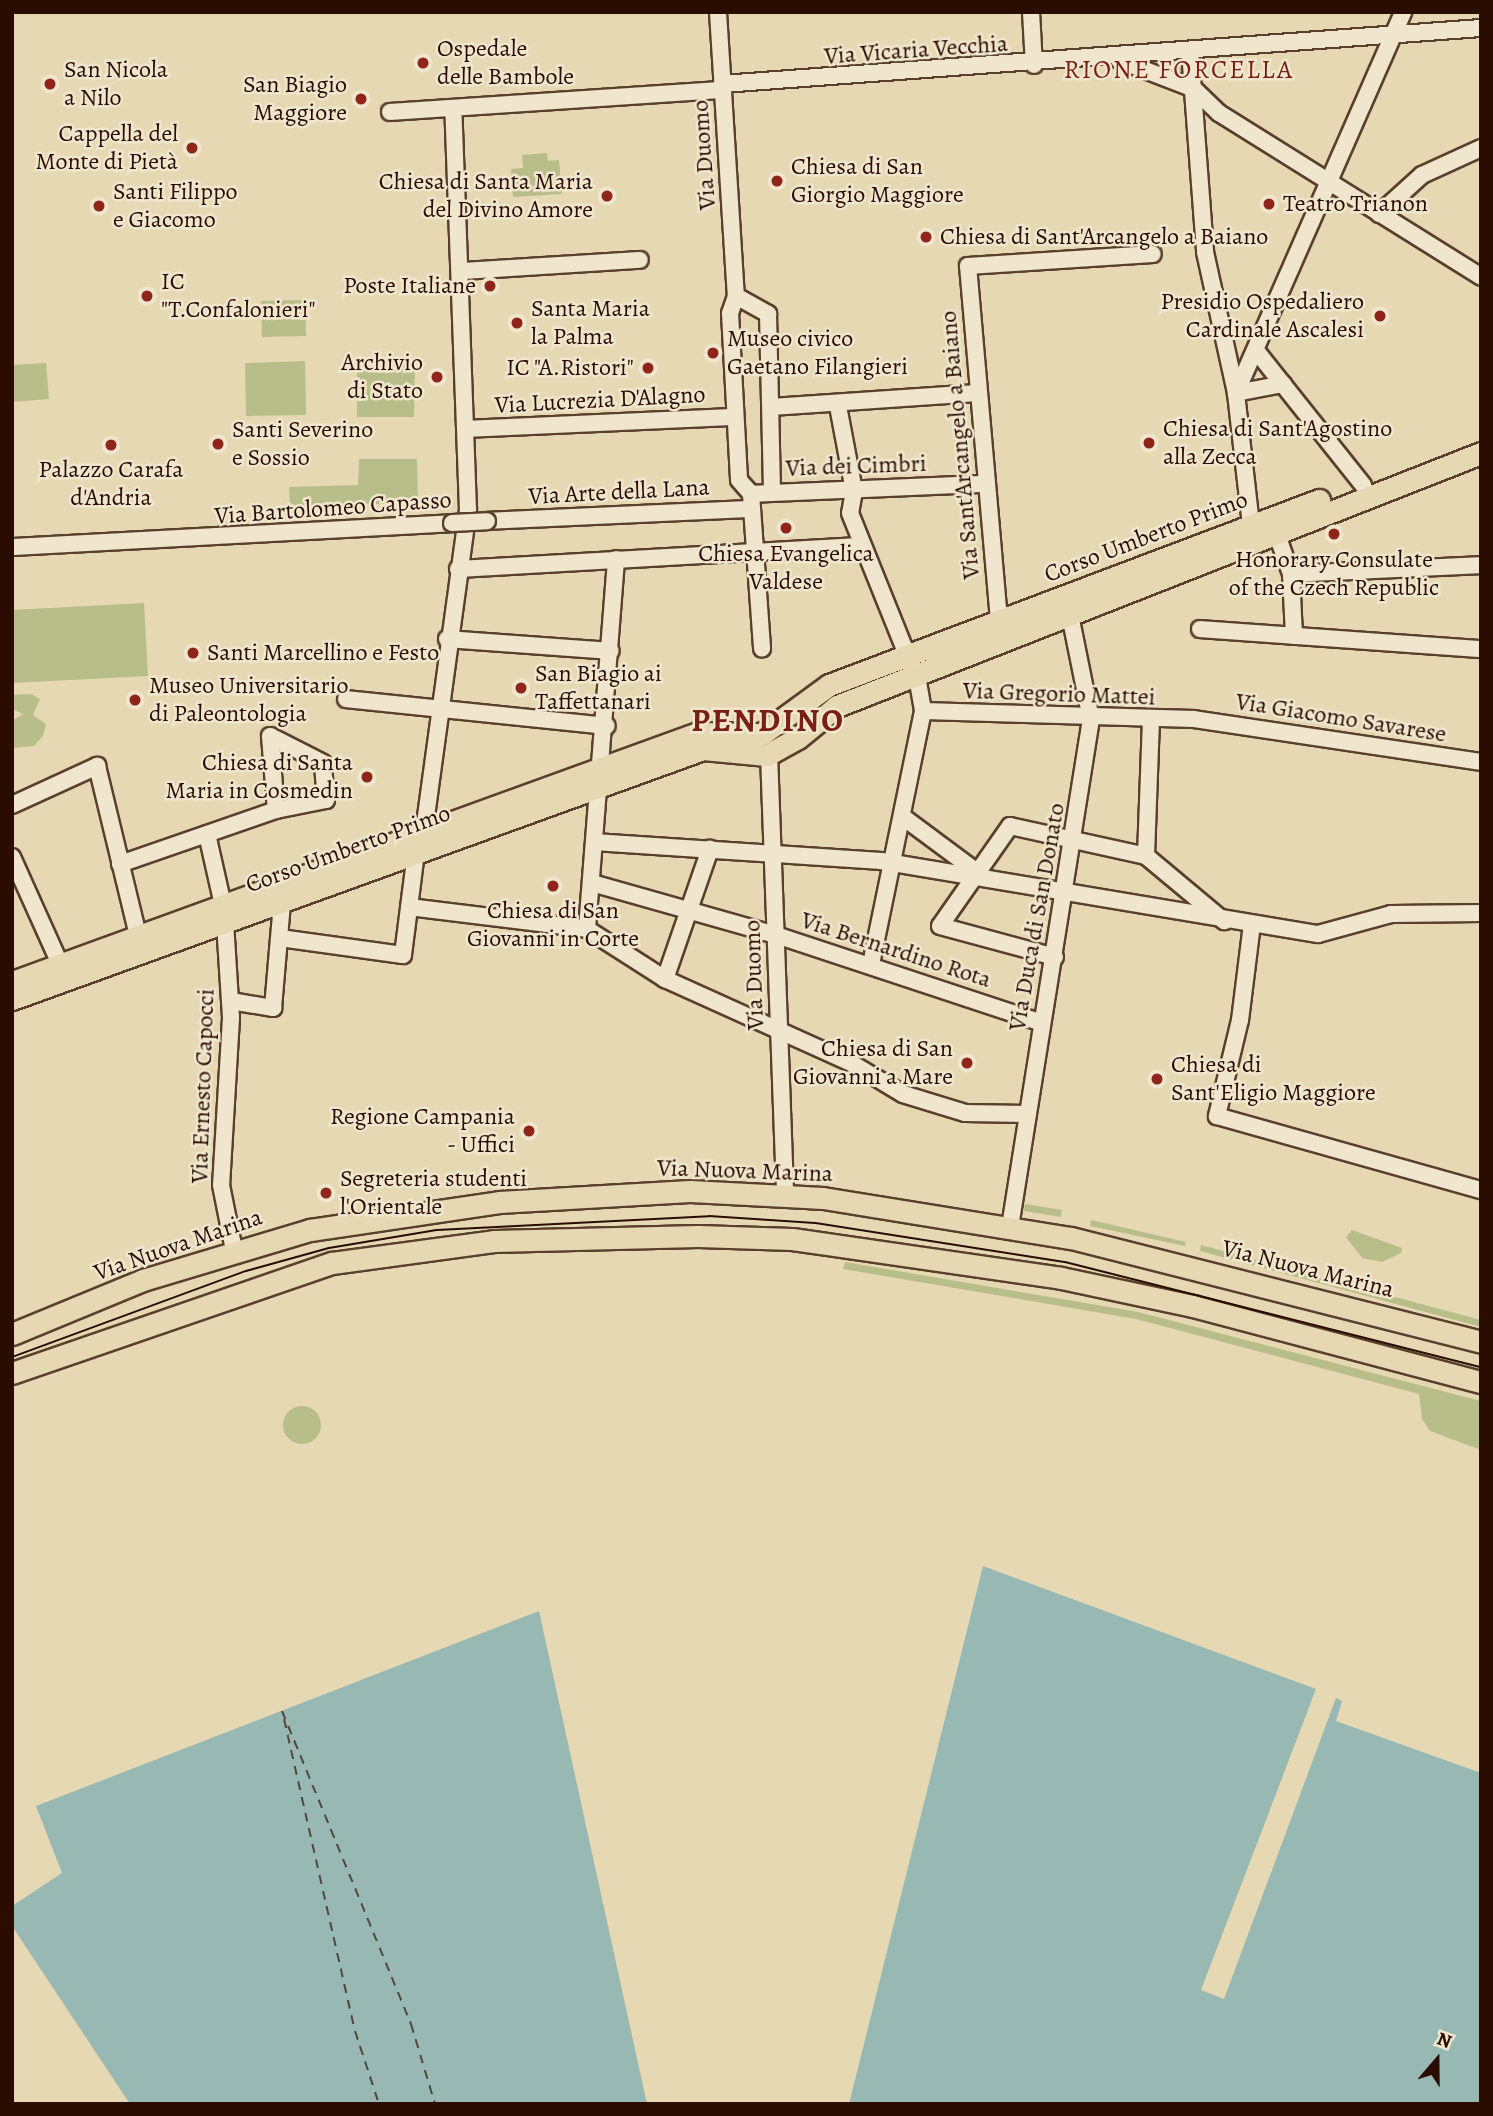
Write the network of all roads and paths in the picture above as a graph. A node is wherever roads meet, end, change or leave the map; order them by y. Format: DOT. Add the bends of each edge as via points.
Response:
graph roads {
  1 [pos="718,12"];
  2 [pos="1031,12"];
  3 [pos="1403,12"];
  4 [pos="1481,28"];
  5 [pos="1393,35"];
  6 [pos="1191,51"];
  7 [pos="1112,57"];
  8 [pos="1034,65"];
  9 [pos="723,87"];
  10 [pos="1194,89"];
  11 [pos="453,108"];
  12 [pos="390,112"];
  13 [pos="1481,148"];
  14 [pos="1331,183"];
  15 [pos="1379,214"];
  16 [pos="1153,254"];
  17 [pos="640,260"];
  18 [pos="463,271"];
  19 [pos="1479,276"];
  20 [pos="736,296"];
  21 [pos="1258,353"];
  22 [pos="1283,384"];
  23 [pos="977,393"];
  24 [pos="1237,393"];
  25 [pos="772,407"];
  26 [pos="838,407"];
  27 [pos="735,417"];
  28 [pos="467,429"];
  29 [pos="1481,438"];
  30 [pos="1481,453"];
  31 [pos="984,484"];
  32 [pos="1363,485"];
  33 [pos="854,491"];
  34 [pos="772,492"];
  35 [pos="752,501"];
  36 [pos="487,521"];
  37 [pos="1251,525"];
  38 [pos="458,528"];
  39 [pos="1276,532"];
  40 [pos="859,545"];
  41 [pos="12,547"];
  42 [pos="754,553"];
  43 [pos="616,559"];
  44 [pos="1481,565"];
  45 [pos="458,569"];
  46 [pos="1291,574"];
  47 [pos="1070,615"];
  48 [pos="999,620"];
  49 [pos="1200,629"];
  50 [pos="1294,636"];
  51 [pos="447,639"];
  52 [pos="762,649"];
  53 [pos="1481,649"];
  54 [pos="611,651"];
  55 [pos="911,665"];
  56 [pos="833,696"];
  57 [pos="346,699"];
  58 [pos="440,708"];
  59 [pos="923,711"];
  60 [pos="1091,719"];
  61 [pos="1194,719"];
  62 [pos="1152,720"];
  63 [pos="607,726"];
  64 [pos="700,741"];
  65 [pos="769,754"];
  66 [pos="1481,762"];
  67 [pos="600,777"];
  68 [pos="12,805"];
  69 [pos="276,810"];
  70 [pos="904,814"];
  71 [pos="424,831"];
  72 [pos="207,834"];
  73 [pos="1076,839"];
  74 [pos="594,842"];
  75 [pos="710,849"];
  76 [pos="416,852"];
  77 [pos="773,854"];
  78 [pos="1146,856"];
  79 [pos="12,857"];
  80 [pos="892,863"];
  81 [pos="120,864"];
  82 [pos="979,877"];
  83 [pos="592,883"];
  84 [pos="1067,892"];
  85 [pos="282,902"];
  86 [pos="409,907"];
  87 [pos="691,911"];
  88 [pos="1481,913"];
  89 [pos="224,914"];
  90 [pos="1224,921"];
  91 [pos="1252,924"];
  92 [pos="587,929"];
  93 [pos="776,935"];
  94 [pos="138,936"];
  95 [pos="280,938"];
  96 [pos="1055,957"];
  97 [pos="60,964"];
  98 [pos="871,965"];
  99 [pos="665,979"];
  100 [pos="12,982"];
  101 [pos="12,999"];
  102 [pos="231,1001"];
  103 [pos="1042,1023"];
  104 [pos="779,1031"];
  105 [pos="1028,1114"];
  106 [pos="1481,1190"];
  107 [pos="785,1194"];
  108 [pos="1010,1227"];
  109 [pos="234,1250"];
  110 [pos="12,1334"];
  111 [pos="1481,1342"];
  112 [pos="12,1373"];
  113 [pos="1481,1382"];
  1 -- 9 [label="street, Via Duomo"];
  2 -- 8 [label="street"];
  3 -- 5 [label="street"];
  4 -- 5 [label="street, Via Vicaria Vecchia"];
  5 -- 6 [label="street, Via Vicaria Vecchia"];
  5 -- 14 [label="street"];
  6 -- 7 [label="street, Via Vicaria Vecchia"];
  6 -- 10 [label="street"];
  7 -- 8 [label="street, Via Vicaria Vecchia"];
  7 -- 10 [label="street"];
  8 -- 9 [label="street, Via Vicaria Vecchia"];
  9 -- 11 [label="street, Via Vicaria Vecchia"];
  9 -- 20 [label="street, Via Duomo"];
  10 -- 14 [label="street" via="1219,113"];
  10 -- 24 [label="street" via="1205,252"];
  11 -- 12 [label="street, Via Vicaria Vecchia"];
  11 -- 18 [label="street"];
  13 -- 15 [label="street" via="1444,160"];
  14 -- 15 [label="street"];
  14 -- 21 [label="street"];
  15 -- 19 [label="street"];
  16 -- 23 [label="street, Via Sant'Arcangelo a Baiano" via="968,266"];
  17 -- 18 [label="street"];
  18 -- 28 [label="street"];
  20 -- 25 [label="street" via="768,314"];
  20 -- 27 [label="street, Via Duomo" via="730,313"];
  21 -- 22 [label="street"];
  21 -- 24 [label="street"];
  22 -- 24 [label="street"];
  22 -- 32 [label="street"];
  23 -- 26 [label="street"];
  23 -- 31 [label="street, Via Sant'Arcangelo a Baiano"];
  24 -- 37 [label="street"];
  25 -- 26 [label="street"];
  25 -- 34 [label="street"];
  26 -- 33 [label="street"];
  27 -- 28 [label="street, Via Lucrezia D'Alagno"];
  27 -- 35 [label="street, Via Duomo" via="739,480"];
  28 -- 38 [label="street" via="468,510"];
  29 -- 32 [label="main road, Corso Umberto Primo"];
  30 -- 39 [label="main road, Corso Umberto Primo"];
  31 -- 33 [label="street, Via dei Cimbri"];
  31 -- 48 [label="street, Via Sant'Arcangelo a Baiano"];
  32 -- 37 [label="main road, Corso Umberto Primo"];
  33 -- 34 [label="street, Via dei Cimbri"];
  33 -- 40 [label="street" via="850,513"];
  34 -- 35 [label="street"];
  35 -- 36 [label="street, Via Arte della Lana"];
  35 -- 42 [label="street, Via Duomo"];
  36 -- 38 [label="street, Via Bartolomeo Capasso, bridge"];
  37 -- 48 [label="main road, Corso Umberto Primo"];
  38 -- 41 [label="street, Via Bartolomeo Capasso"];
  38 -- 45 [label="street"];
  39 -- 46 [label="street"];
  39 -- 47 [label="main road, Corso Umberto Primo"];
  40 -- 42 [label="street"];
  40 -- 55 [label="street"];
  42 -- 43 [label="street"];
  42 -- 52 [label="street, Via Duomo"];
  43 -- 45 [label="street"];
  43 -- 54 [label="street"];
  44 -- 46 [label="street"];
  45 -- 51 [label="street"];
  46 -- 50 [label="street"];
  47 -- 55 [label="main road, Corso Umberto Primo"];
  47 -- 60 [label="street, Via Duca di San Donato"];
  48 -- 55 [label="main road, Corso Umberto Primo"];
  49 -- 50 [label="street"];
  50 -- 53 [label="street"];
  51 -- 54 [label="street"];
  51 -- 58 [label="street"];
  54 -- 63 [label="street"];
  55 -- 56 [label="main road, Corso Umberto Primo"];
  55 -- 59 [label="street"];
  56 -- 64 [label="main road" via="762,734"];
  56 -- 65 [label="main road"];
  57 -- 58 [label="street"];
  58 -- 63 [label="street"];
  58 -- 71 [label="street"];
  59 -- 60 [label="street, Via Gregorio Mattei"];
  59 -- 70 [label="street"];
  60 -- 62 [label="street, Via Gregorio Mattei"];
  60 -- 73 [label="street, Via Duca di San Donato"];
  61 -- 62 [label="street, Via Gregorio Mattei"];
  61 -- 66 [label="street, Via Giacomo Savarese"];
  62 -- 78 [label="street"];
  63 -- 67 [label="street"];
  64 -- 65 [label="main road"];
  64 -- 67 [label="main road, Corso Umberto Primo"];
  65 -- 77 [label="street, Via Duomo"];
  67 -- 71 [label="main road, Corso Umberto Primo"];
  67 -- 74 [label="street"];
  67 -- 76 [label="main road, Corso Umberto Primo"];
  68 -- 81 [label="street" via="97,766"];
  69 -- 69 [label="street" via="270,736 323,763 326,800"];
  69 -- 72 [label="street"];
  70 -- 80 [label="street"];
  70 -- 82 [label="street"];
  71 -- 89 [label="main road, Corso Umberto Primo"];
  72 -- 81 [label="street"];
  72 -- 89 [label="street, Via Ernesto Capocci"];
  73 -- 78 [label="street"];
  73 -- 82 [label="street" via="1010,826"];
  73 -- 84 [label="street, Via Duca di San Donato"];
  74 -- 75 [label="street"];
  74 -- 83 [label="street"];
  75 -- 77 [label="street"];
  75 -- 87 [label="street"];
  76 -- 85 [label="main road, Corso Umberto Primo"];
  76 -- 86 [label="street"];
  77 -- 80 [label="street"];
  77 -- 93 [label="street, Via Duomo"];
  78 -- 90 [label="street"];
  79 -- 97 [label="street"];
  80 -- 82 [label="street"];
  80 -- 98 [label="street"];
  81 -- 94 [label="street"];
  82 -- 84 [label="street"];
  82 -- 96 [label="street" via="940,926"];
  83 -- 87 [label="street, Via Bernardino Rota"];
  83 -- 92 [label="street"];
  84 -- 90 [label="street"];
  84 -- 96 [label="street, Via Duca di San Donato"];
  85 -- 89 [label="main road, Corso Umberto Primo"];
  85 -- 95 [label="street"];
  86 -- 92 [label="street"];
  86 -- 95 [label="street" via="403,955"];
  87 -- 93 [label="street, Via Bernardino Rota"];
  87 -- 99 [label="street"];
  88 -- 91 [label="street" via="1391,914 1318,934"];
  89 -- 94 [label="main road, Corso Umberto Primo"];
  89 -- 101 [label="main road, Corso Umberto Primo"];
  89 -- 102 [label="street, Via Ernesto Capocci"];
  90 -- 91 [label="street"];
  91 -- 106 [label="street" via="1240,1020 1217,1116"];
  92 -- 99 [label="street"];
  93 -- 98 [label="street, Via Bernardino Rota"];
  93 -- 104 [label="street, Via Duomo"];
  94 -- 97 [label="main road, Corso Umberto Primo"];
  95 -- 102 [label="street" via="273,1008"];
  96 -- 103 [label="street, Via Duca di San Donato"];
  97 -- 100 [label="main road, Corso Umberto Primo"];
  98 -- 103 [label="street, Via Bernardino Rota"];
  99 -- 104 [label="street"];
  102 -- 109 [label="street, Via Ernesto Capocci" via="220,1185"];
  103 -- 105 [label="street, Via Duca di San Donato"];
  104 -- 105 [label="street" via="948,1110"];
  104 -- 107 [label="street, Via Duomo"];
  105 -- 108 [label="street, Via Duca di San Donato"];
  107 -- 108 [label="main road, Via Nuova Marina"];
  107 -- 109 [label="main road, Via Nuova Marina" via="690,1191 499,1202 382,1216"];
  108 -- 111 [label="main road, Via Nuova Marina"];
  109 -- 110 [label="main road, Via Nuova Marina"];
  112 -- 113 [label="main road" via="331,1263 494,1241 698,1236 792,1239 1061,1278 1193,1306"];
}
